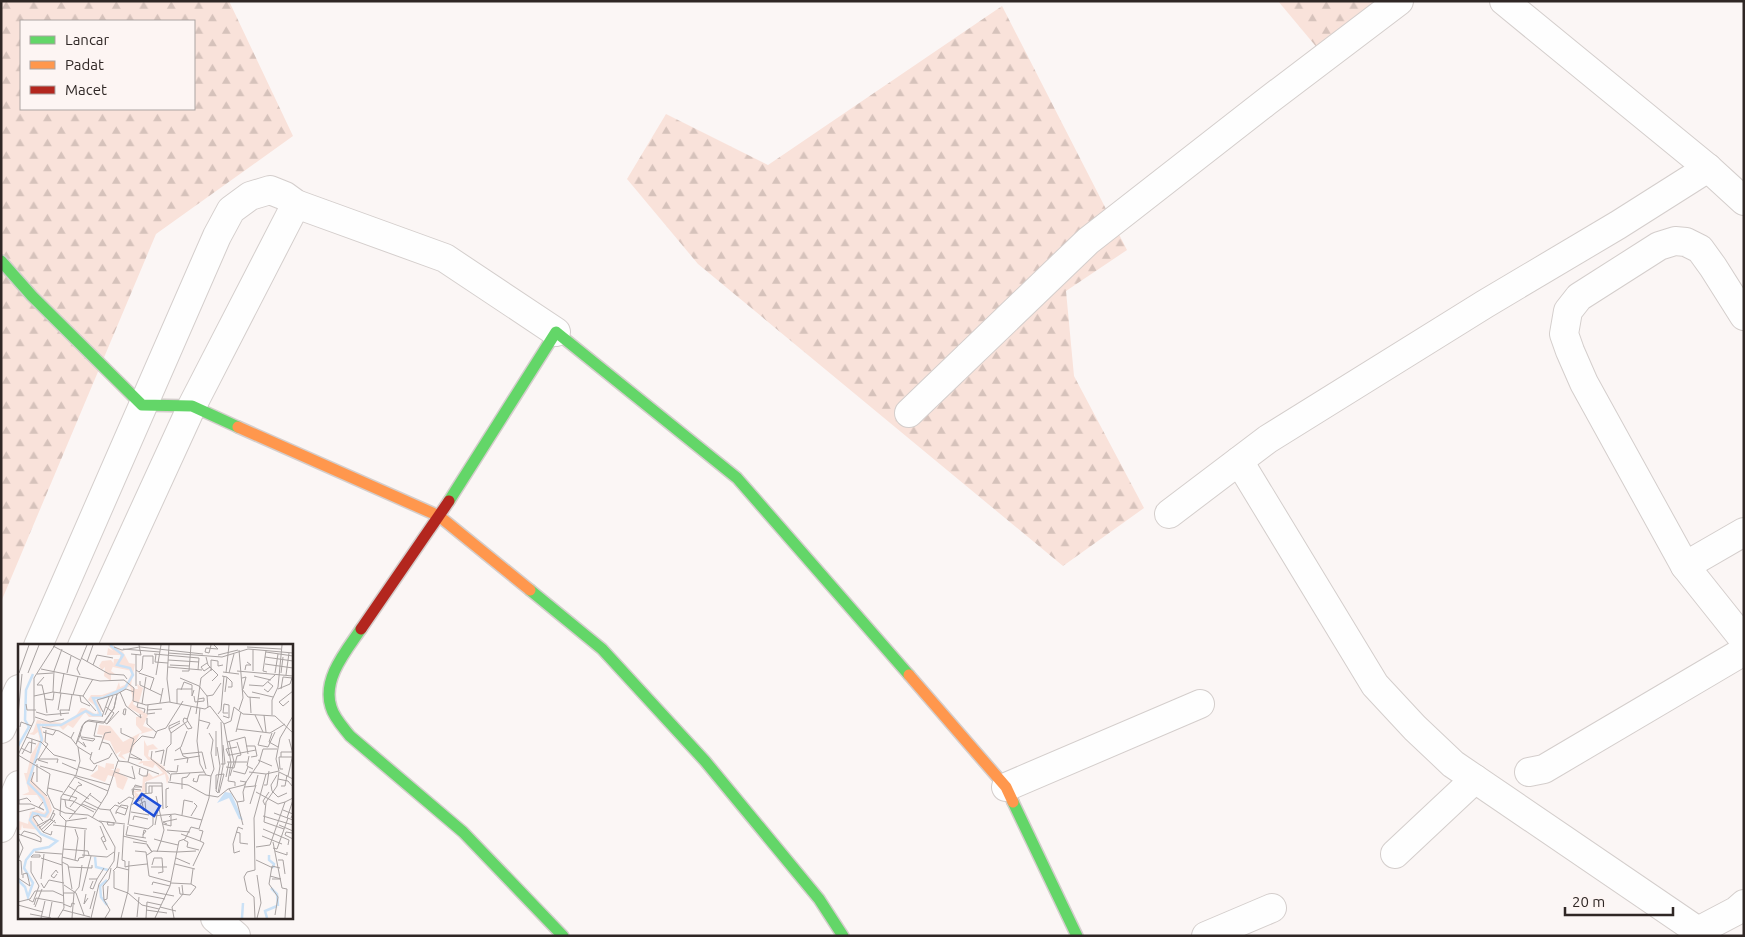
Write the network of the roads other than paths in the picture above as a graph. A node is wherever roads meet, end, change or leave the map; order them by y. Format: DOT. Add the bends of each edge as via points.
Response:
graph roads {
  1 [pos="1399,1"];
  2 [pos="1504,1"];
  3 [pos="1708,168"];
  4 [pos="1744,201"];
  5 [pos="296,204"];
  6 [pos="1,261"];
  7 [pos="1744,316"];
  8 [pos="556,332"];
  9 [pos="142,405"];
  10 [pos="192,406"];
  11 [pos="908,413"];
  12 [pos="1239,461"];
  13 [pos="1169,514"];
  14 [pos="439,516"];
  15 [pos="1744,532"];
  16 [pos="1685,566"];
  17 [pos="1744,640"];
  18 [pos="39,644"];
  19 [pos="83,644"];
  20 [pos="1744,651"];
  21 [pos="18,691"];
  22 [pos="1200,704"];
  23 [pos="1,729"];
  24 [pos="1529,772"];
  25 [pos="1475,779"];
  26 [pos="1006,788"];
  27 [pos="13,792"];
  28 [pos="1,828"];
  29 [pos="1395,854"];
  30 [pos="1744,904"];
  31 [pos="1272,908"];
  32 [pos="217,920"];
  33 [pos="1699,933"];
  34 [pos="236,936"];
  35 [pos="563,936"];
  36 [pos="843,936"];
  37 [pos="1077,936"];
  38 [pos="1206,936"];
  1 -- 11 [label="street" via="1088,241"];
  2 -- 3 [label="street"];
  3 -- 4 [label="street"];
  3 -- 12 [label="street" via="1276,433"];
  5 -- 8 [label="street" via="445,258"];
  5 -- 9 [label="street" via="270,190 250,196 231,210"];
  5 -- 10 [label="street"];
  6 -- 9 [label="street"];
  7 -- 16 [label="street" via="1700,250 1686,242 1675,241 1659,246 1579,297 1568,311 1565,322 1564,334 1584,383"];
  8 -- 14 [label="street"];
  8 -- 26 [label="street" via="737,478"];
  9 -- 10 [label="street"];
  9 -- 18 [label="street"];
  10 -- 14 [label="street"];
  10 -- 19 [label="street"];
  12 -- 13 [label="street"];
  12 -- 25 [label="street" via="1375,685 1414,728 1453,764"];
  14 -- 35 [label="street" via="340,660 330,680 328,702 336,720 350,736 463,832"];
  14 -- 36 [label="street" via="602,649 706,761 819,898"];
  15 -- 16 [label="street"];
  16 -- 17 [label="street"];
  20 -- 24 [label="street" via="1544,769"];
  21 -- 23 [label="street"];
  22 -- 26 [label="street"];
  25 -- 29 [label="street"];
  25 -- 33 [label="street"];
  26 -- 37 [label="street"];
  27 -- 28 [label="street"];
  30 -- 33 [label="street"];
  31 -- 38 [label="street"];
  32 -- 34 [label="street"];
}
